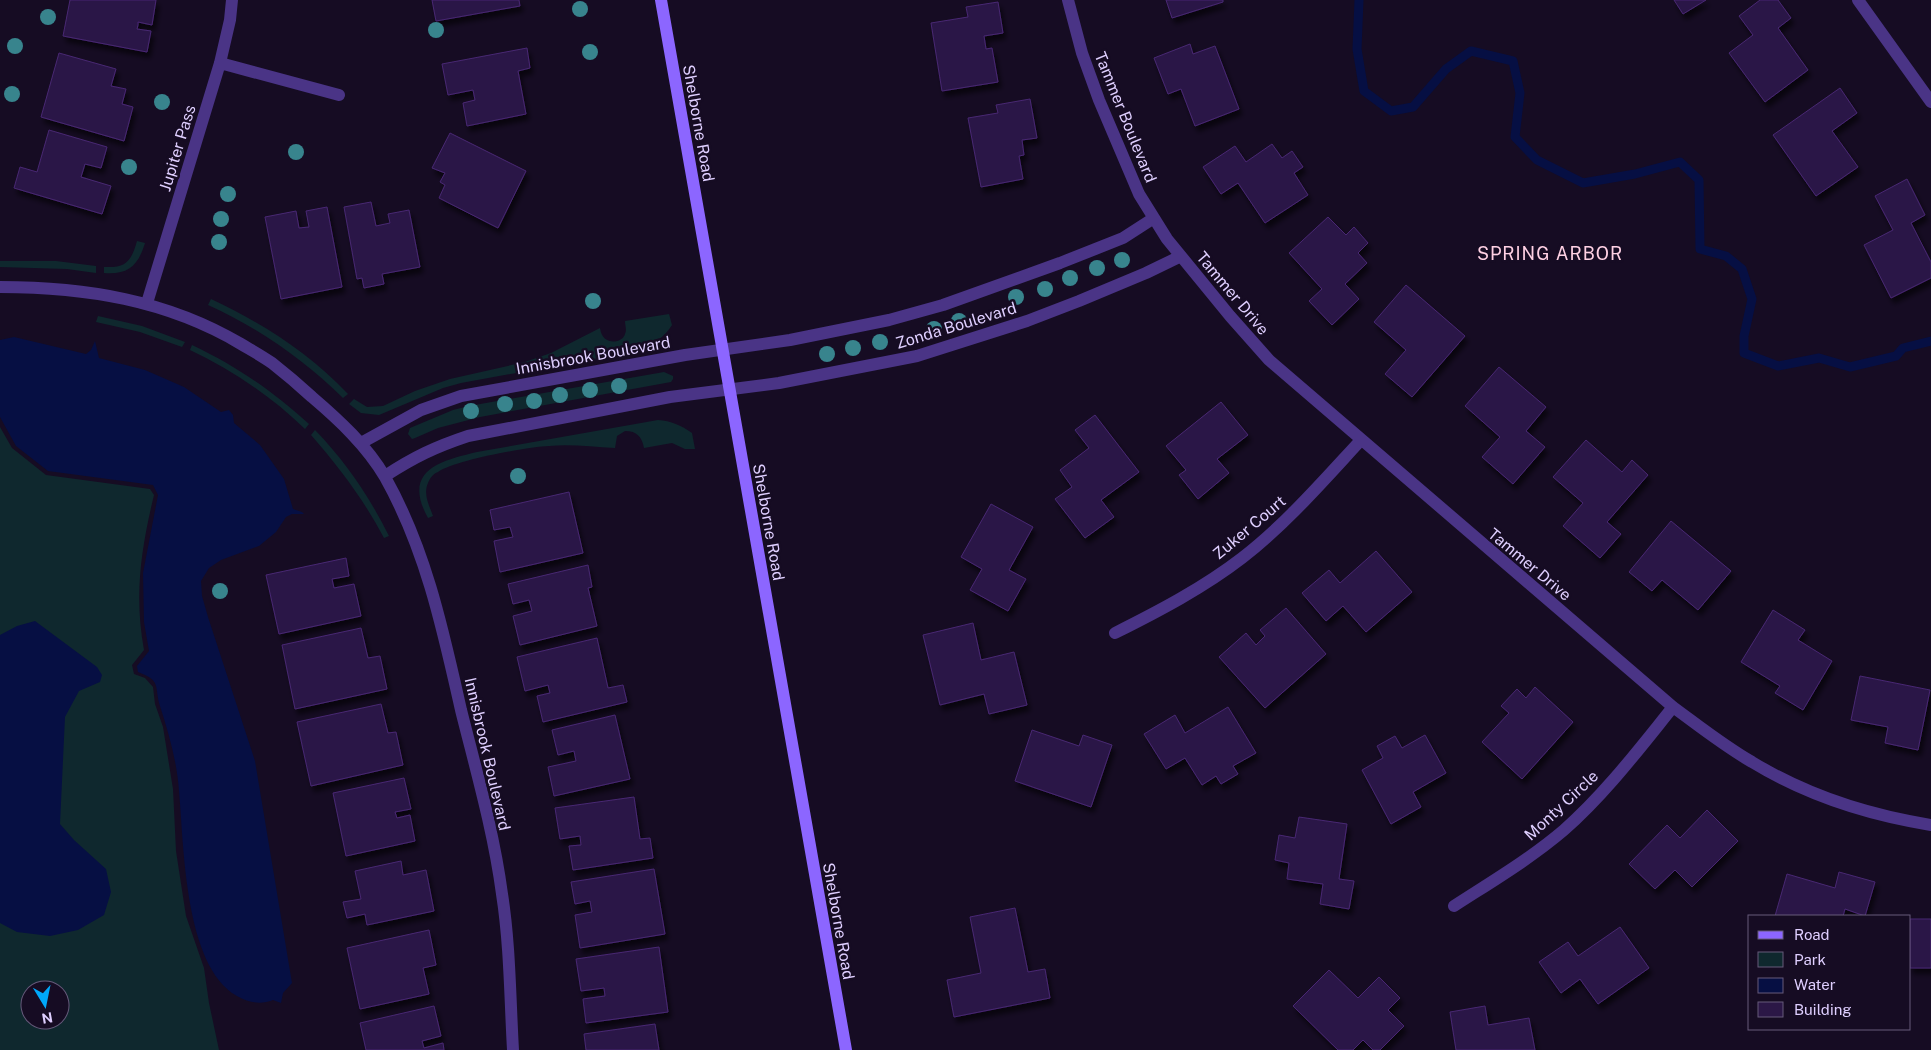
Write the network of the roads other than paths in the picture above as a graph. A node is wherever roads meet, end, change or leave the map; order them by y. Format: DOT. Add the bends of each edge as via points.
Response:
graph roads {
  1 [pos="232,0"];
  2 [pos="661,0"];
  3 [pos="1068,0"];
  4 [pos="1858,0"];
  5 [pos="220,63"];
  6 [pos="339,95"];
  7 [pos="1931,102"];
  8 [pos="1154,218"];
  9 [pos="1167,239"];
  10 [pos="1181,256"];
  11 [pos="0,287"];
  12 [pos="146,303"];
  13 [pos="723,350"];
  14 [pos="730,390"];
  15 [pos="1361,440"];
  16 [pos="361,444"];
  17 [pos="385,476"];
  18 [pos="1115,633"];
  19 [pos="1673,707"];
  20 [pos="1931,825"];
  21 [pos="1454,906"];
  22 [pos="513,1050"];
  23 [pos="846,1050"];
  1 -- 5 [label="street, Jupiter Pass"];
  2 -- 13 [label="street, Shelborne Road"];
  3 -- 8 [label="street, Tammer Boulevard" via="1098,100 1139,194"];
  4 -- 7 [label="street"];
  5 -- 6 [label="street"];
  5 -- 12 [label="street, Jupiter Pass"];
  8 -- 9 [label="street, Tammer Boulevard"];
  8 -- 13 [label="street, Zonda Boulevard" via="1122,238 943,305 850,329"];
  9 -- 10 [label="street, Tammer Drive"];
  10 -- 14 [label="street, Zonda Boulevard" via="1062,308 917,356"];
  10 -- 15 [label="street, Tammer Drive" via="1269,360"];
  11 -- 12 [label="street, Innisbrook Boulevard" via="97,293"];
  12 -- 16 [label="street, Innisbrook Boulevard" via="190,318 270,362 331,413"];
  13 -- 14 [label="street, Shelborne Road"];
  13 -- 16 [label="street, Innisbrook Boulevard" via="461,396 421,410"];
  14 -- 17 [label="street" via="670,397 468,436 422,453"];
  14 -- 23 [label="street, Shelborne Road"];
  15 -- 18 [label="street, Zuker Court" via="1301,504 1243,558 1171,604"];
  15 -- 19 [label="street, Tammer Drive"];
  16 -- 17 [label="street, Innisbrook Boulevard"];
  17 -- 22 [label="street, Innisbrook Boulevard" via="411,529 429,580 496,859 506,929"];
  19 -- 20 [label="street, Tammer Drive" via="1753,763 1798,785 1869,813"];
  19 -- 21 [label="street, Monty Circle" via="1596,799 1564,829"];
}
